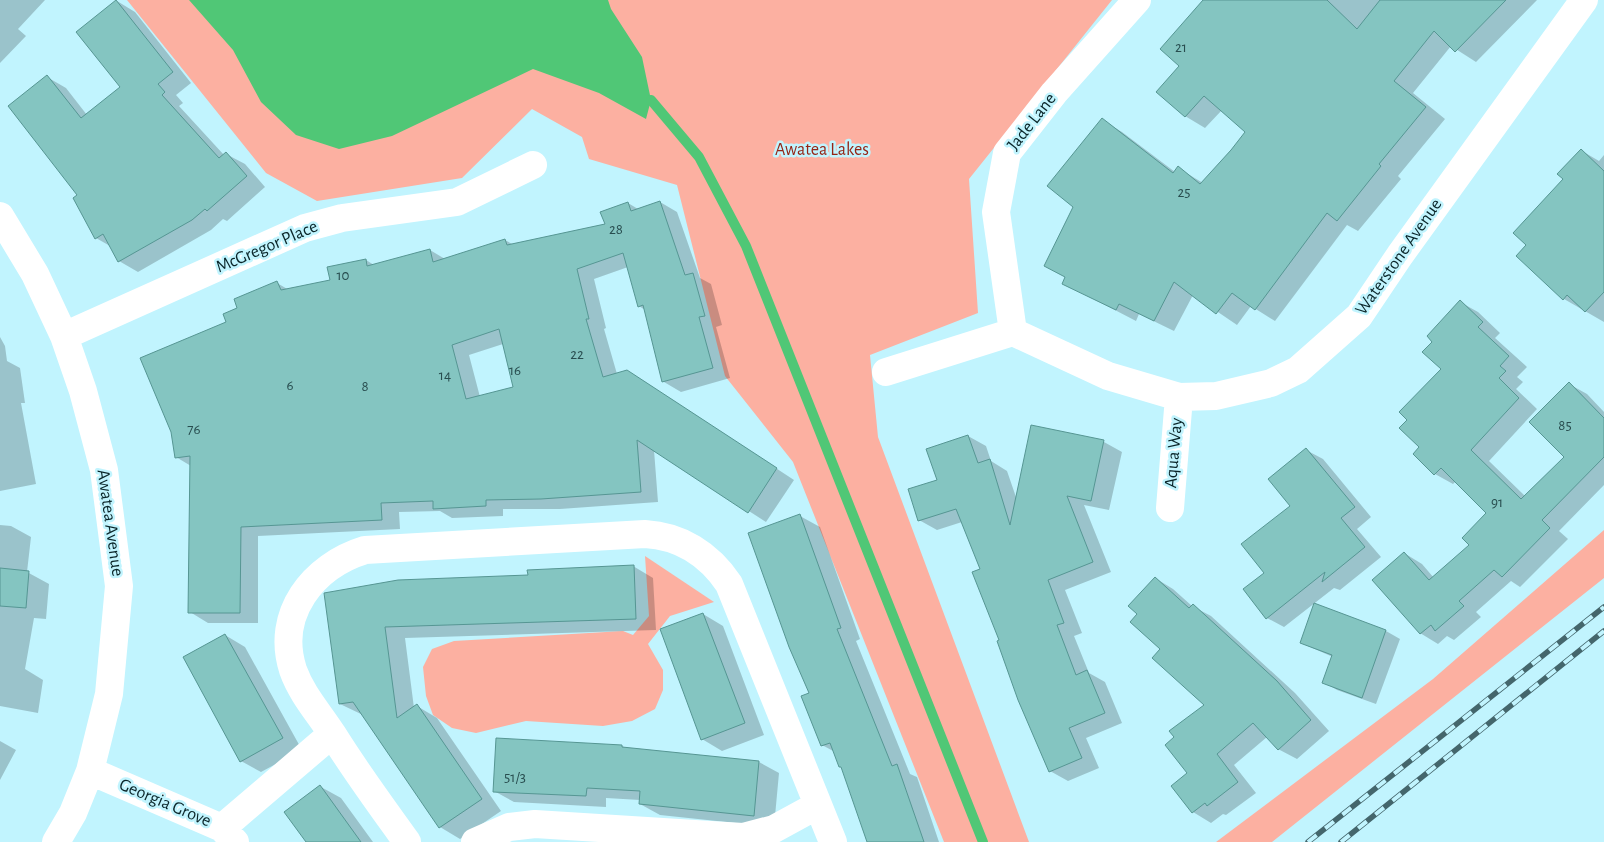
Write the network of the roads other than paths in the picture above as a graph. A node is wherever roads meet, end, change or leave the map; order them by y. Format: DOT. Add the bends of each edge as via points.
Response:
graph roads {
  1 [pos="1137,0"];
  2 [pos="1584,0"];
  3 [pos="534,164"];
  4 [pos="0,216"];
  5 [pos="1012,332"];
  6 [pos="64,336"];
  7 [pos="886,372"];
  8 [pos="1179,397"];
  9 [pos="1170,508"];
  10 [pos="332,734"];
  11 [pos="90,771"];
  12 [pos="818,805"];
  13 [pos="229,835"];
  14 [pos="56,842"];
  15 [pos="407,842"];
  16 [pos="475,842"];
  17 [pos="833,842"];
  1 -- 5 [label="street, Jade Lane" via="1054,93 1007,152 996,212"];
  2 -- 8 [label="street, Waterstone Avenue" via="1359,316 1298,370 1271,383 1216,396"];
  3 -- 6 [label="street, McGregor Place" via="457,202 342,218 305,228"];
  4 -- 6 [label="street, Awatea Avenue" via="36,274"];
  5 -- 7 [label="street"];
  5 -- 8 [label="street, Waterstone Avenue" via="1108,376"];
  6 -- 11 [label="street, Awatea Avenue" via="104,470 118,586 109,694"];
  8 -- 9 [label="street, Aqua Way"];
  10 -- 12 [label="street" via="297,680 289,642 293,617 303,593 330,565 353,554 378,549 655,535 697,551 717,567 729,584"];
  10 -- 13 [label="street"];
  10 -- 15 [label="street"];
  11 -- 13 [label="street, Georgia Grove"];
  11 -- 14 [label="street, Awatea Avenue" via="73,813"];
  12 -- 16 [label="street" via="774,829 743,837 535,824 509,827"];
  12 -- 17 [label="street"];
}
